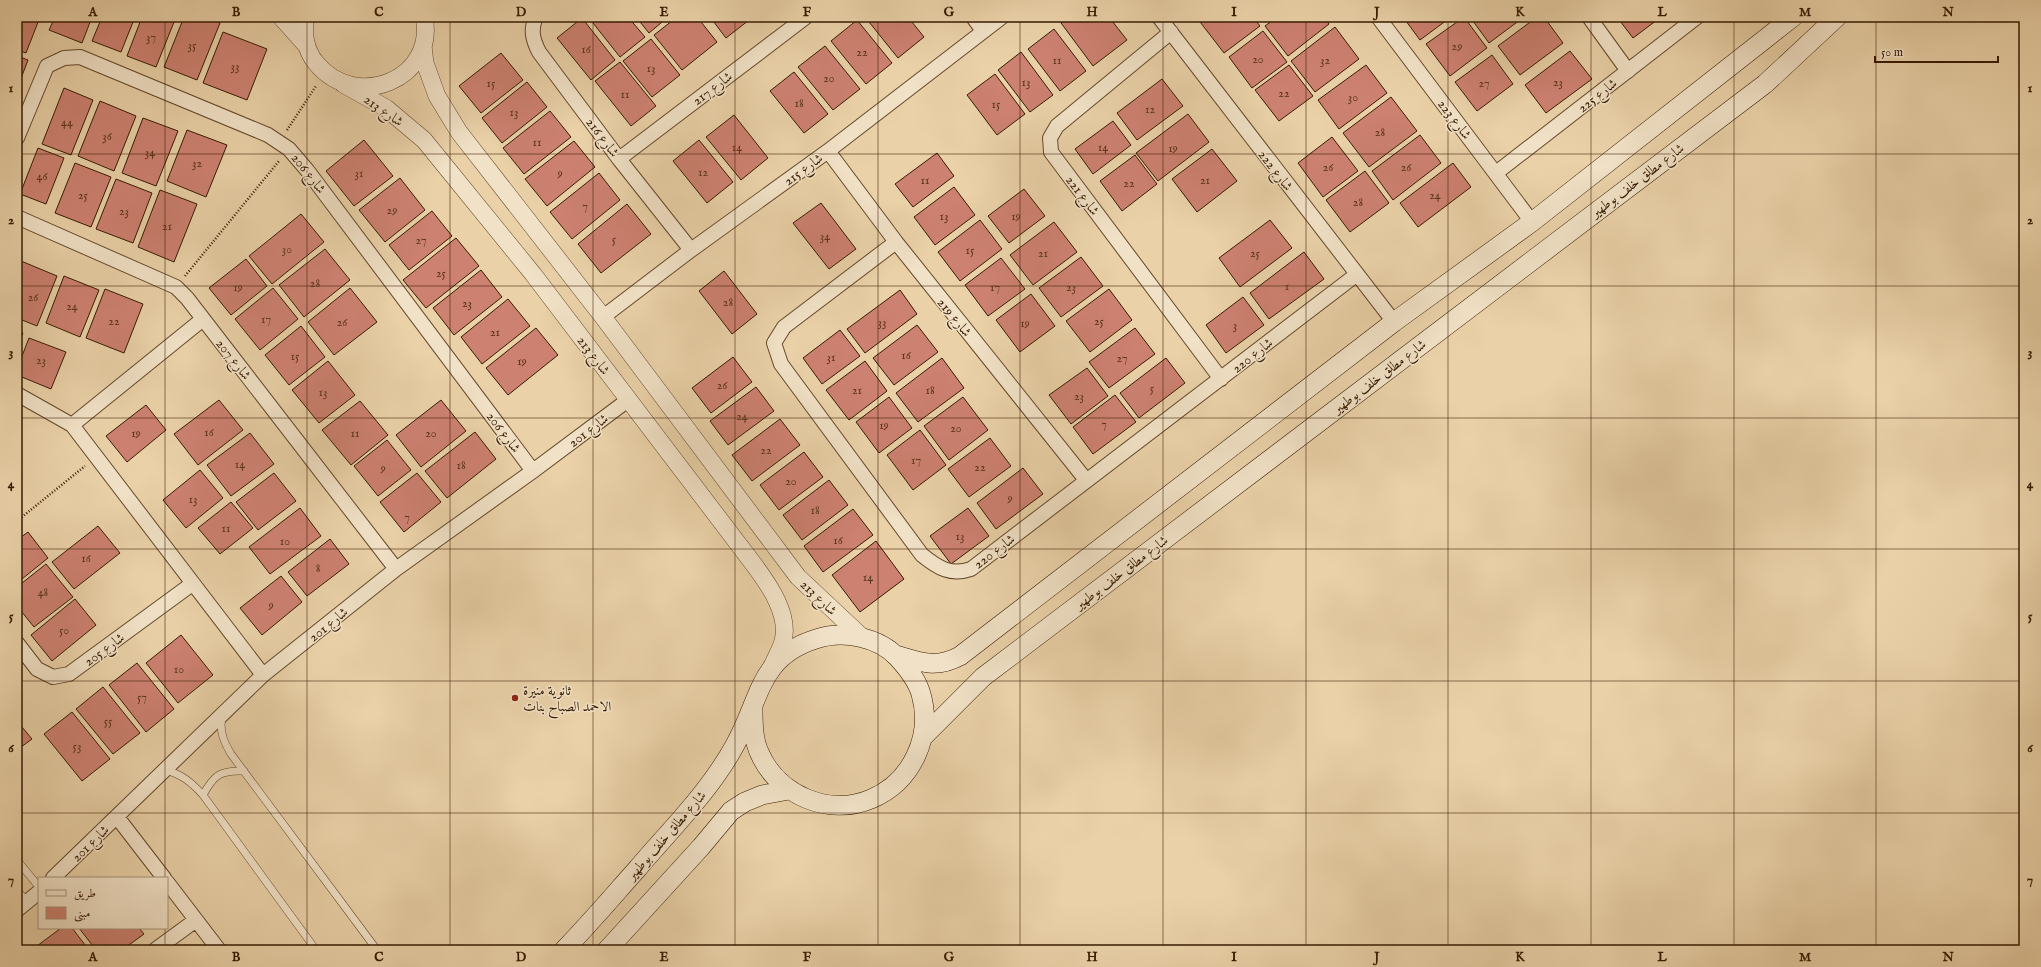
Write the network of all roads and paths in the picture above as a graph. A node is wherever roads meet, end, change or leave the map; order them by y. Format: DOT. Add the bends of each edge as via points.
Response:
graph roads {
  1 [pos="281,17"];
  2 [pos="306,17"];
  3 [pos="424,17"];
  4 [pos="433,17"];
  5 [pos="536,17"];
  6 [pos="806,17"];
  7 [pos="973,17"];
  8 [pos="1002,17"];
  9 [pos="1159,17"];
  10 [pos="1378,17"];
  11 [pos="1588,17"];
  12 [pos="1697,17"];
  13 [pos="1793,17"];
  14 [pos="1837,17"];
  15 [pos="983,31"];
  16 [pos="1171,32"];
  17 [pos="424,41"];
  18 [pos="306,44"];
  19 [pos="1628,71"];
  20 [pos="325,73"];
  21 [pos="343,84"];
  22 [pos="17,138"];
  23 [pos="284,145"];
  24 [pos="828,151"];
  25 [pos="619,159"];
  26 [pos="1496,173"];
  27 [pos="17,217"];
  28 [pos="1532,222"];
  29 [pos="896,242"];
  30 [pos="691,250"];
  31 [pos="1356,275"];
  32 [pos="176,287"];
  33 [pos="603,317"];
  34 [pos="203,319"];
  35 [pos="1394,322"];
  36 [pos="1221,379"];
  37 [pos="17,394"];
  38 [pos="628,400"];
  39 [pos="72,425"];
  40 [pos="97,457"];
  41 [pos="533,471"];
  42 [pos="1086,480"];
  43 [pos="17,521"];
  44 [pos="396,569"];
  45 [pos="192,584"];
  46 [pos="862,637"];
  47 [pos="17,643"];
  48 [pos="896,655"];
  49 [pos="773,664"];
  50 [pos="264,675"];
  51 [pos="753,708"];
  52 [pos="222,715"];
  53 [pos="923,737"];
  54 [pos="166,770"];
  55 [pos="244,771"];
  56 [pos="788,790"];
  57 [pos="203,795"];
  58 [pos="117,817"];
  59 [pos="18,865"];
  60 [pos="54,877"];
  61 [pos="163,877"];
  62 [pos="168,883"];
  63 [pos="38,886"];
  64 [pos="17,890"];
  65 [pos="38,893"];
  66 [pos="22,906"];
  67 [pos="196,920"];
  68 [pos="155,950"];
  69 [pos="219,950"];
  70 [pos="316,950"];
  71 [pos="377,950"];
  72 [pos="564,950"];
  73 [pos="606,950"];
  1 -- 18 [label="street"];
  2 -- 18 [label="street"];
  3 -- 17 [label="street, شارع 213"];
  4 -- 17 [label="street"];
  5 -- 25 [label="street, شارع 216" via="532,28 533,39 539,52"];
  6 -- 25 [label="street, شارع 217"];
  7 -- 15 [label="street"];
  8 -- 15 [label="street, شارع 215"];
  9 -- 16 [label="street, شارع 222"];
  10 -- 26 [label="street, شارع 223"];
  11 -- 19 [label="street"];
  12 -- 19 [label="street, شارع 225"];
  13 -- 28 [label="main road"];
  14 -- 53 [label="main road, شارع مطلق خلف بوطهير" via="1764,84 983,677"];
  15 -- 24 [label="street, شارع 215"];
  16 -- 31 [label="street, شارع 222"];
  16 -- 36 [label="street, شارع 221" via="1057,126 1050,138 1051,152"];
  17 -- 21 [label="street" via="418,58 404,74 385,85 364,88"];
  17 -- 33 [label="street, شارع 213" via="429,78 446,112"];
  18 -- 20 [label="street, شارع 213" via="311,57"];
  19 -- 26 [label="street, شارع 225"];
  20 -- 21 [label="street, شارع 213"];
  20 -- 23 [label="path"];
  21 -- 38 [label="street, شارع 213" via="386,108 424,140 533,274"];
  22 -- 23 [label="street, شارع 206" via="47,66 64,58 80,57 268,135"];
  23 -- 32 [label="path"];
  23 -- 41 [label="street, شارع 206" via="312,176"];
  24 -- 29 [label="street, شارع 219"];
  24 -- 30 [label="street, شارع 215"];
  25 -- 30 [label="street, شارع 216"];
  26 -- 28 [label="street, شارع 223"];
  27 -- 32 [label="street, شارع 207"];
  28 -- 35 [label="main road"];
  29 -- 42 [label="street, شارع 219"];
  29 -- 42 [label="street, شارع 220" via="784,327 774,343 781,364 922,555 950,573 971,568"];
  30 -- 33 [label="street, شارع 215"];
  31 -- 35 [label="street, شارع 222"];
  31 -- 36 [label="street, شارع 220"];
  32 -- 34 [label="street, شارع 207"];
  33 -- 46 [label="street, شارع 213" via="798,577"];
  34 -- 39 [label="street"];
  34 -- 44 [label="street, شارع 207"];
  35 -- 48 [label="main road" via="960,656 936,664"];
  36 -- 42 [label="street, شارع 220"];
  37 -- 39 [label="street"];
  38 -- 41 [label="street, شارع 201"];
  38 -- 49 [label="street, شارع 213" via="766,581 780,610 784,627 783,640"];
  39 -- 40 [label="street"];
  40 -- 43 [label="path"];
  40 -- 45 [label="street"];
  41 -- 44 [label="street, شارع 201"];
  44 -- 50 [label="street, شارع 201"];
  45 -- 47 [label="street, شارع 205" via="69,674 53,677 37,669"];
  45 -- 50 [label="street"];
  46 -- 48 [label="main road" via="880,644"];
  46 -- 49 [label="main road" via="829,634 798,644"];
  48 -- 53 [label="main road" via="911,672 921,692 925,715"];
  49 -- 51 [label="main road" via="761,684"];
  50 -- 52 [label="street, شارع 201"];
  51 -- 56 [label="main road" via="753,732 760,754 772,774"];
  51 -- 72 [label="main road, شارع مطلق خلف بوطهير" via="735,746 698,801"];
  52 -- 54 [label="street, شارع 201"];
  52 -- 55 [label="lane" via="222,736"];
  53 -- 56 [label="main road" via="913,764 895,785 870,800 842,805 821,803"];
  54 -- 57 [label="lane" via="183,776"];
  54 -- 58 [label="street, شارع 201"];
  55 -- 57 [label="lane" via="230,770 220,774"];
  55 -- 71 [label="lane"];
  56 -- 73 [label="main road" via="762,795 731,811"];
  57 -- 70 [label="lane"];
  58 -- 60 [label="street, شارع 201"];
  58 -- 61 [label="street"];
  59 -- 63 [label="lane"];
  62 -- 67 [label="street"];
  64 -- 66 [label="lane"];
  65 -- 66 [label="street"];
  67 -- 68 [label="street"];
  67 -- 69 [label="street"];
}
